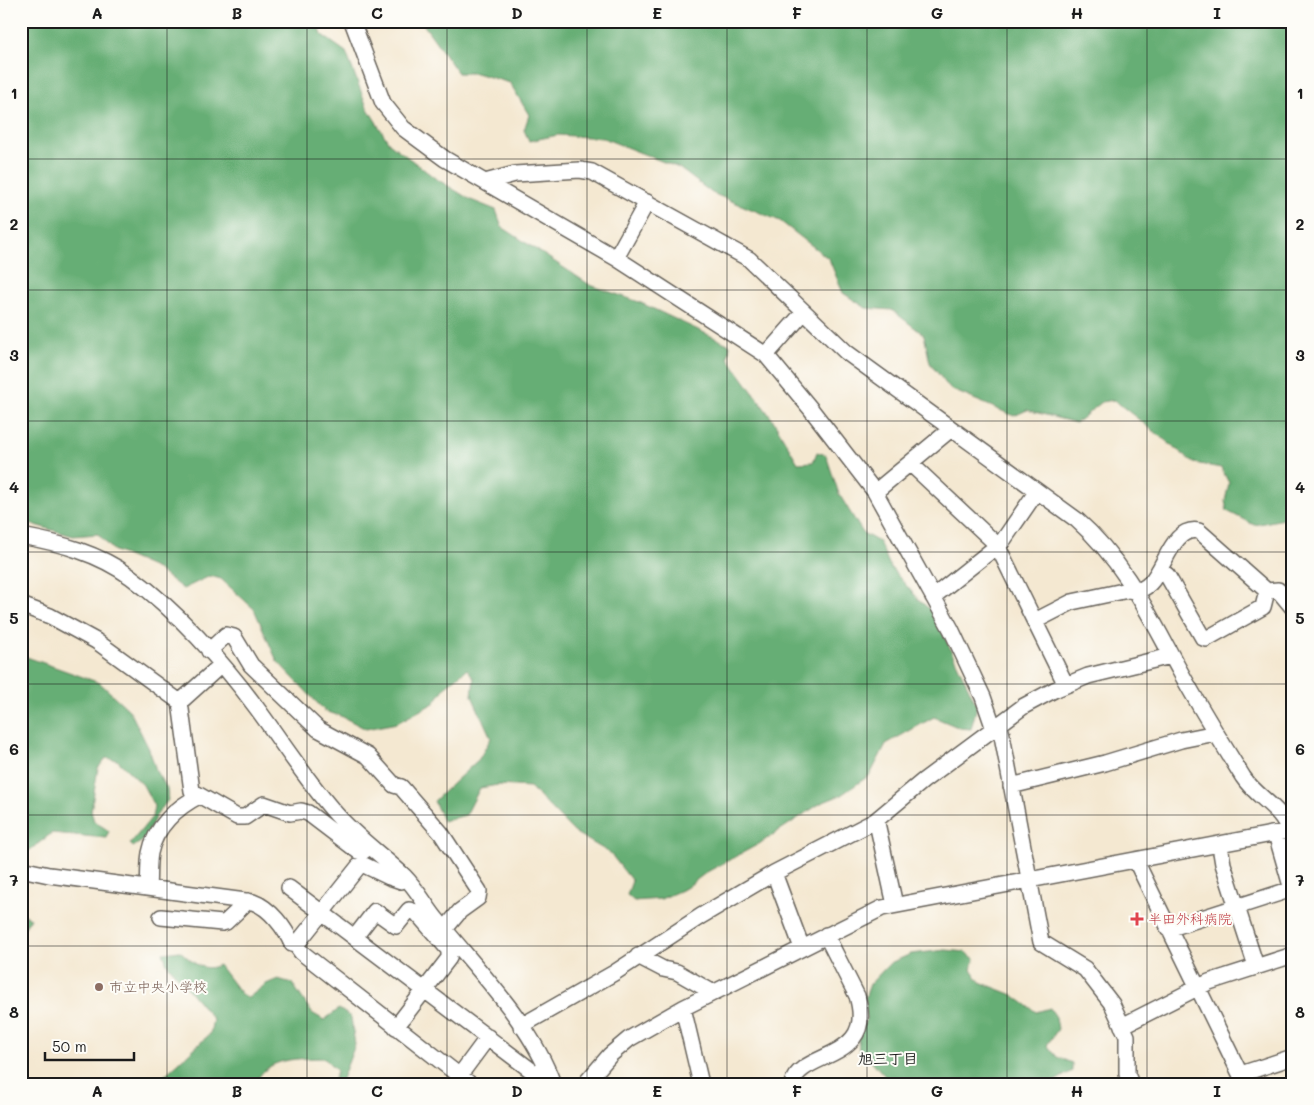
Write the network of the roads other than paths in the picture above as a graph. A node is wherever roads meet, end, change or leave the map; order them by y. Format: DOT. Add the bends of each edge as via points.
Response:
graph roads {
  1 [pos="352,21"];
  2 [pos="485,182"];
  3 [pos="647,202"];
  4 [pos="616,258"];
  5 [pos="804,312"];
  6 [pos="766,355"];
  7 [pos="951,429"];
  8 [pos="911,464"];
  9 [pos="1037,491"];
  10 [pos="875,492"];
  11 [pos="21,536"];
  12 [pos="997,547"];
  13 [pos="1159,570"];
  14 [pos="1267,591"];
  15 [pos="1137,592"];
  16 [pos="933,597"];
  17 [pos="21,605"];
  18 [pos="1293,608"];
  19 [pos="1035,621"];
  20 [pos="209,651"];
  21 [pos="1171,656"];
  22 [pos="221,665"];
  23 [pos="1066,685"];
  24 [pos="180,702"];
  25 [pos="997,727"];
  26 [pos="1216,733"];
  27 [pos="1011,786"];
  28 [pos="199,796"];
  29 [pos="875,821"];
  30 [pos="1286,832"];
  31 [pos="1220,846"];
  32 [pos="368,847"];
  33 [pos="1136,861"];
  34 [pos="21,869"];
  35 [pos="774,873"];
  36 [pos="406,878"];
  37 [pos="1029,880"];
  38 [pos="148,888"];
  39 [pos="289,888"];
  40 [pos="1292,891"];
  41 [pos="248,902"];
  42 [pos="895,905"];
  43 [pos="1236,906"];
  44 [pos="322,912"];
  45 [pos="161,917"];
  46 [pos="445,929"];
  47 [pos="1168,929"];
  48 [pos="826,935"];
  49 [pos="355,937"];
  50 [pos="296,945"];
  51 [pos="802,948"];
  52 [pos="1293,955"];
  53 [pos="638,956"];
  54 [pos="1256,966"];
  55 [pos="1197,987"];
  56 [pos="425,990"];
  57 [pos="712,992"];
  58 [pos="683,1008"];
  59 [pos="521,1026"];
  60 [pos="1122,1026"];
  61 [pos="396,1027"];
  62 [pos="488,1038"];
  63 [pos="1293,1057"];
  64 [pos="1243,1079"];
  65 [pos="461,1081"];
  66 [pos="543,1082"];
  67 [pos="585,1084"];
  68 [pos="700,1084"];
  69 [pos="792,1084"];
  70 [pos="1131,1084"];
  1 -- 2 [label="street" via="391,115 445,159"];
  2 -- 3 [label="street" via="515,174 580,170 592,172"];
  2 -- 4 [label="street"];
  3 -- 4 [label="street"];
  3 -- 5 [label="street" via="749,259"];
  4 -- 6 [label="street"];
  5 -- 6 [label="street"];
  5 -- 7 [label="street" via="846,352"];
  6 -- 10 [label="street"];
  7 -- 8 [label="street"];
  7 -- 9 [label="street"];
  8 -- 10 [label="street"];
  8 -- 12 [label="street"];
  9 -- 12 [label="street"];
  9 -- 15 [label="street" via="1094,536"];
  10 -- 16 [label="street"];
  11 -- 20 [label="street" via="78,549 112,565 152,594"];
  12 -- 16 [label="street"];
  12 -- 19 [label="street"];
  13 -- 14 [label="street" via="1181,534 1191,529 1199,530"];
  13 -- 14 [label="street" via="1167,575 1202,638 1206,639 1263,607"];
  13 -- 15 [label="street" via="1147,587"];
  14 -- 18 [label="street" via="1278,590"];
  15 -- 19 [label="street" via="1128,590 1072,602"];
  15 -- 21 [label="street"];
  16 -- 25 [label="street"];
  17 -- 24 [label="street" via="50,616 96,641"];
  19 -- 23 [label="street"];
  20 -- 22 [label="street"];
  20 -- 46 [label="street" via="226,635 234,637 251,665 318,729 368,756 394,785 401,787 441,833 479,891 478,898 460,911"];
  21 -- 23 [label="street" via="1088,676"];
  21 -- 26 [label="street"];
  22 -- 24 [label="street"];
  22 -- 32 [label="street" via="316,789"];
  23 -- 25 [label="street" via="1024,706"];
  24 -- 28 [label="street" via="192,791"];
  25 -- 27 [label="street"];
  25 -- 29 [label="street"];
  26 -- 27 [label="street"];
  26 -- 30 [label="street" via="1248,785 1286,821"];
  27 -- 37 [label="street"];
  28 -- 32 [label="street" via="237,817 245,817 264,804 290,813 308,813 358,851"];
  28 -- 38 [label="street" via="182,805 160,831 150,852"];
  29 -- 35 [label="street"];
  29 -- 42 [label="street"];
  30 -- 31 [label="street"];
  30 -- 40 [label="street"];
  31 -- 33 [label="street"];
  31 -- 43 [label="street"];
  32 -- 36 [label="street"];
  33 -- 37 [label="street"];
  33 -- 47 [label="street"];
  34 -- 38 [label="street"];
  35 -- 51 [label="street"];
  35 -- 53 [label="street"];
  36 -- 44 [label="street" via="401,881 364,865 359,866"];
  36 -- 46 [label="street"];
  37 -- 42 [label="street"];
  37 -- 60 [label="street" via="1041,942 1085,968 1112,1004"];
  38 -- 41 [label="street"];
  39 -- 44 [label="street"];
  40 -- 43 [label="street"];
  41 -- 45 [label="street" via="222,923"];
  41 -- 50 [label="street" via="261,905"];
  42 -- 48 [label="street"];
  43 -- 47 [label="street"];
  43 -- 54 [label="street"];
  44 -- 49 [label="street"];
  44 -- 50 [label="street"];
  46 -- 59 [label="street"];
  47 -- 55 [label="street"];
  48 -- 51 [label="street"];
  48 -- 69 [label="street" via="857,996 860,1005 858,1023 850,1043 801,1069"];
  49 -- 56 [label="street"];
  49 -- 56 [label="street" via="375,911 396,926 409,910 416,912 449,950 449,958"];
  50 -- 61 [label="street"];
  51 -- 57 [label="street"];
  52 -- 54 [label="street"];
  53 -- 57 [label="street" via="677,972"];
  53 -- 59 [label="street"];
  54 -- 55 [label="street"];
  55 -- 60 [label="street"];
  55 -- 64 [label="street"];
  56 -- 61 [label="street"];
  56 -- 62 [label="street"];
  57 -- 58 [label="street"];
  58 -- 67 [label="street" via="630,1039 610,1055"];
  58 -- 68 [label="street"];
  59 -- 66 [label="street" via="549,1071 553,1084"];
  60 -- 70 [label="street" via="1127,1036 1127,1074"];
  61 -- 65 [label="street"];
  62 -- 65 [label="street"];
  62 -- 66 [label="street"];
  63 -- 64 [label="street"];
}
